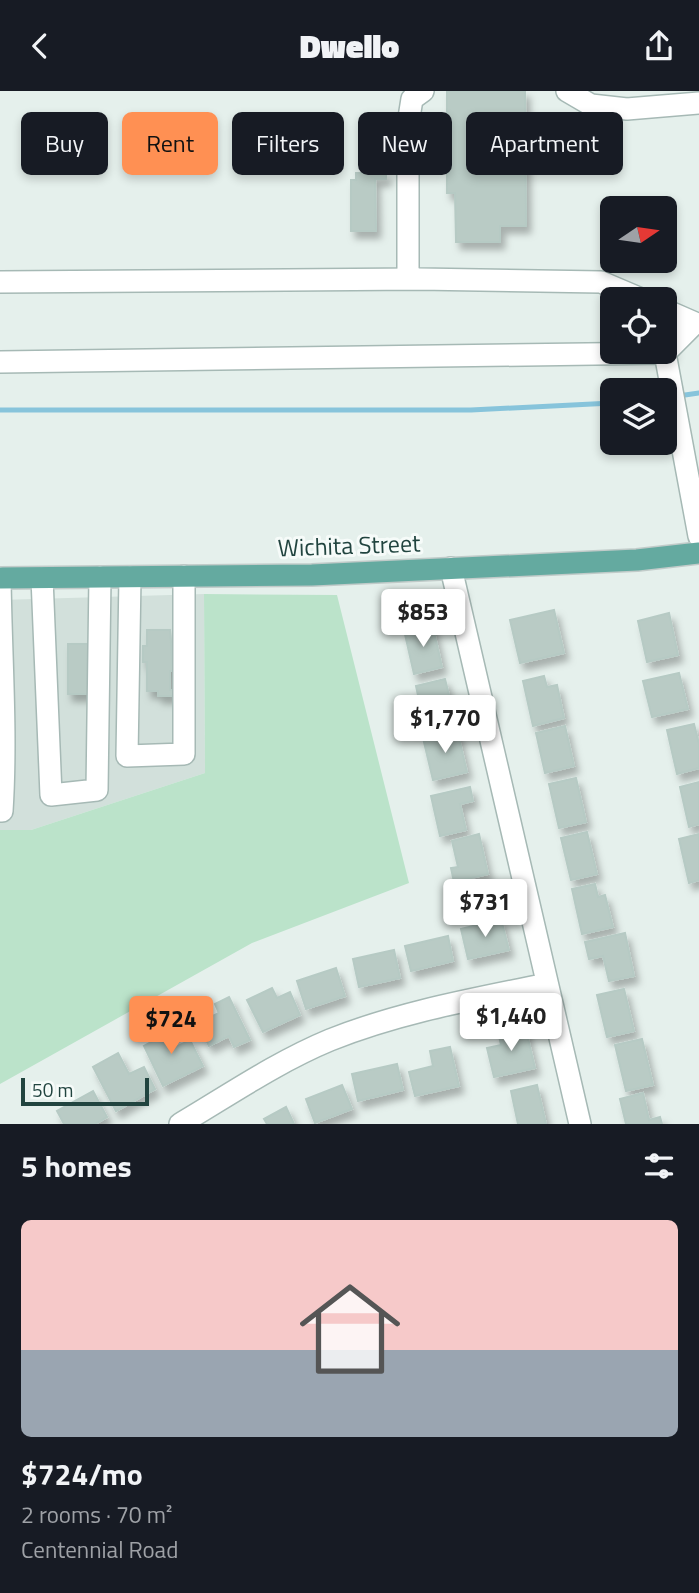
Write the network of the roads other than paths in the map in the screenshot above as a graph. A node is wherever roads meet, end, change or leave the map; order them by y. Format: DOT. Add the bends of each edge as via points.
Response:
graph roads {
  1 [pos="423,91"];
  2 [pos="567,91"];
  3 [pos="699,103"];
  4 [pos="408,279"];
  5 [pos="0,282"];
  6 [pos="612,287"];
  7 [pos="677,314"];
  8 [pos="697,320"];
  9 [pos="677,341"];
  10 [pos="600,354"];
  11 [pos="0,362"];
  12 [pos="667,364"];
  13 [pos="699,536"];
  14 [pos="699,553"];
  15 [pos="452,569"];
  16 [pos="184,576"];
  17 [pos="100,577"];
  18 [pos="130,577"];
  19 [pos="0,578"];
  20 [pos="42,578"];
  21 [pos="0,811"];
  22 [pos="547,984"];
  23 [pos="180,1124"];
  24 [pos="580,1124"];
  1 -- 4 [label="street" via="412,99 408,124"];
  2 -- 3 [label="street" via="592,105 627,109"];
  4 -- 5 [label="street"];
  4 -- 6 [label="street" via="601,282"];
  7 -- 8 [label="street"];
  8 -- 9 [label="street"];
  10 -- 11 [label="street"];
  12 -- 13 [label="street"];
  14 -- 15 [label="main road, Wichita Street"];
  15 -- 16 [label="main road, Wichita Street"];
  15 -- 22 [label="street"];
  16 -- 18 [label="main road, Wichita Street"];
  16 -- 18 [label="street" via="184,754 127,756"];
  17 -- 18 [label="main road, Wichita Street"];
  17 -- 20 [label="main road, Wichita Street"];
  17 -- 20 [label="street" via="97,790 51,795"];
  19 -- 20 [label="main road, Wichita Street"];
  19 -- 21 [label="street" via="5,763"];
  22 -- 23 [label="street" via="421,1011 330,1041"];
  22 -- 24 [label="street"];
}
